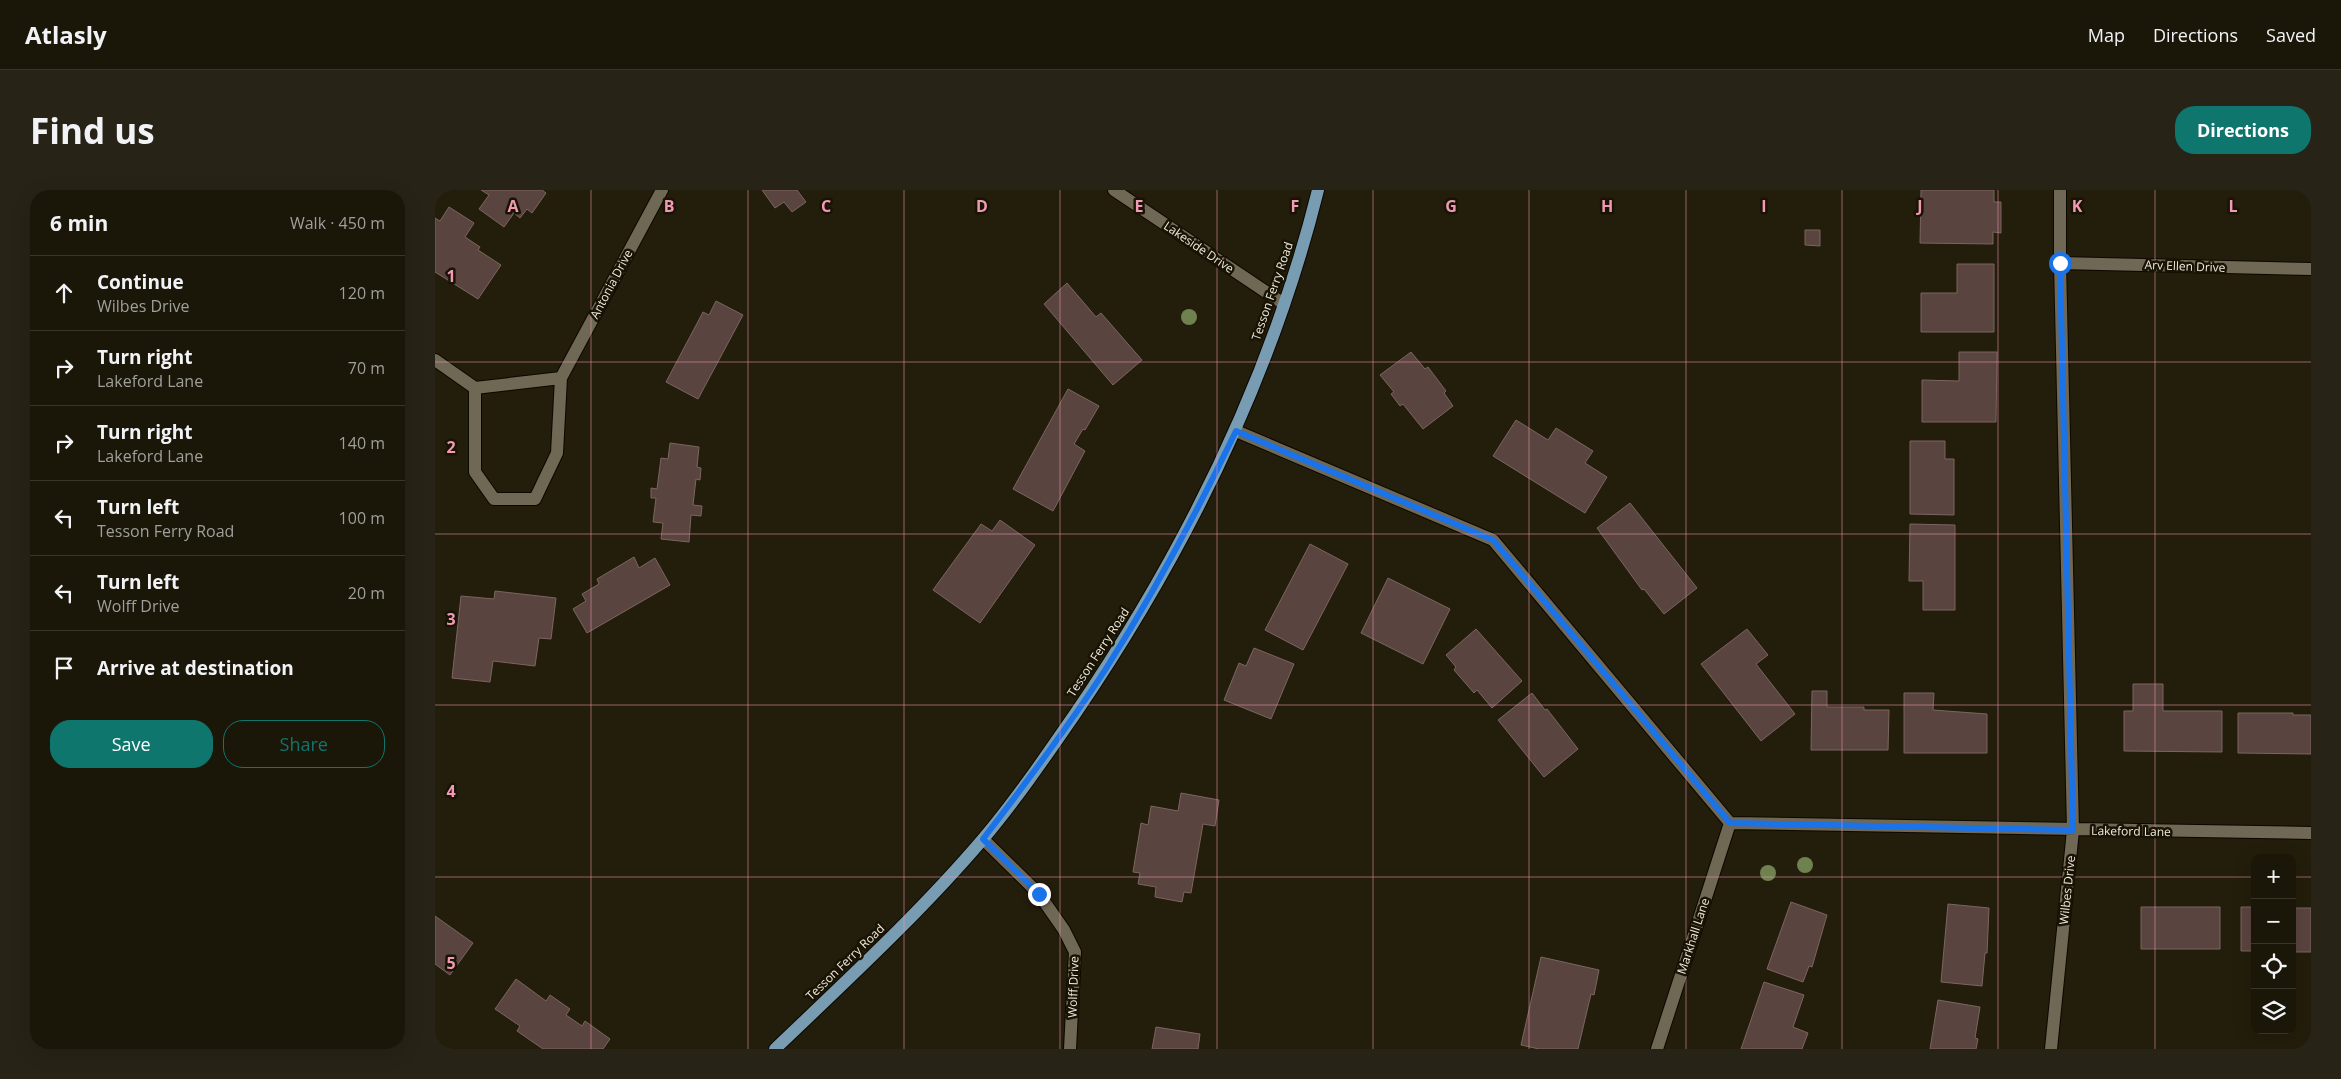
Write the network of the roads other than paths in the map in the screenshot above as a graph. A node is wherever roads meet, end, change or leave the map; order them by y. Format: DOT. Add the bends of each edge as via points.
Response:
graph roads {
  1 [pos="662,190"];
  2 [pos="1114,190"];
  3 [pos="1318,190"];
  4 [pos="2060,190"];
  5 [pos="2060,263"];
  6 [pos="2311,269"];
  7 [pos="1283,304"];
  8 [pos="435,360"];
  9 [pos="561,378"];
  10 [pos="475,388"];
  11 [pos="1236,431"];
  12 [pos="1730,823"];
  13 [pos="2073,830"];
  14 [pos="2311,833"];
  15 [pos="983,839"];
  16 [pos="775,1049"];
  17 [pos="1070,1049"];
  18 [pos="1657,1049"];
  19 [pos="2051,1049"];
  1 -- 9 [label="street, Antonia Drive"];
  2 -- 7 [label="street, Lakeside Drive"];
  3 -- 7 [label="main road, Tesson Ferry Road"];
  4 -- 5 [label="street, Wilbes Drive"];
  5 -- 6 [label="street, Arv Ellen Drive"];
  5 -- 13 [label="street, Wilbes Drive"];
  7 -- 11 [label="main road, Tesson Ferry Road"];
  8 -- 10 [label="street"];
  9 -- 10 [label="street"];
  9 -- 10 [label="street" via="557,453 535,499 494,499 475,472"];
  11 -- 12 [label="street" via="1493,540"];
  11 -- 15 [label="main road, Tesson Ferry Road" via="1202,503 1107,668"];
  12 -- 13 [label="street, Lakeford Lane"];
  12 -- 18 [label="street, Markhall Lane"];
  13 -- 14 [label="street, Lakeford Lane"];
  13 -- 19 [label="street, Wilbes Drive"];
  15 -- 16 [label="main road, Tesson Ferry Road" via="903,926"];
  15 -- 17 [label="street, Wolff Drive" via="1039,894 1075,952"];
}
